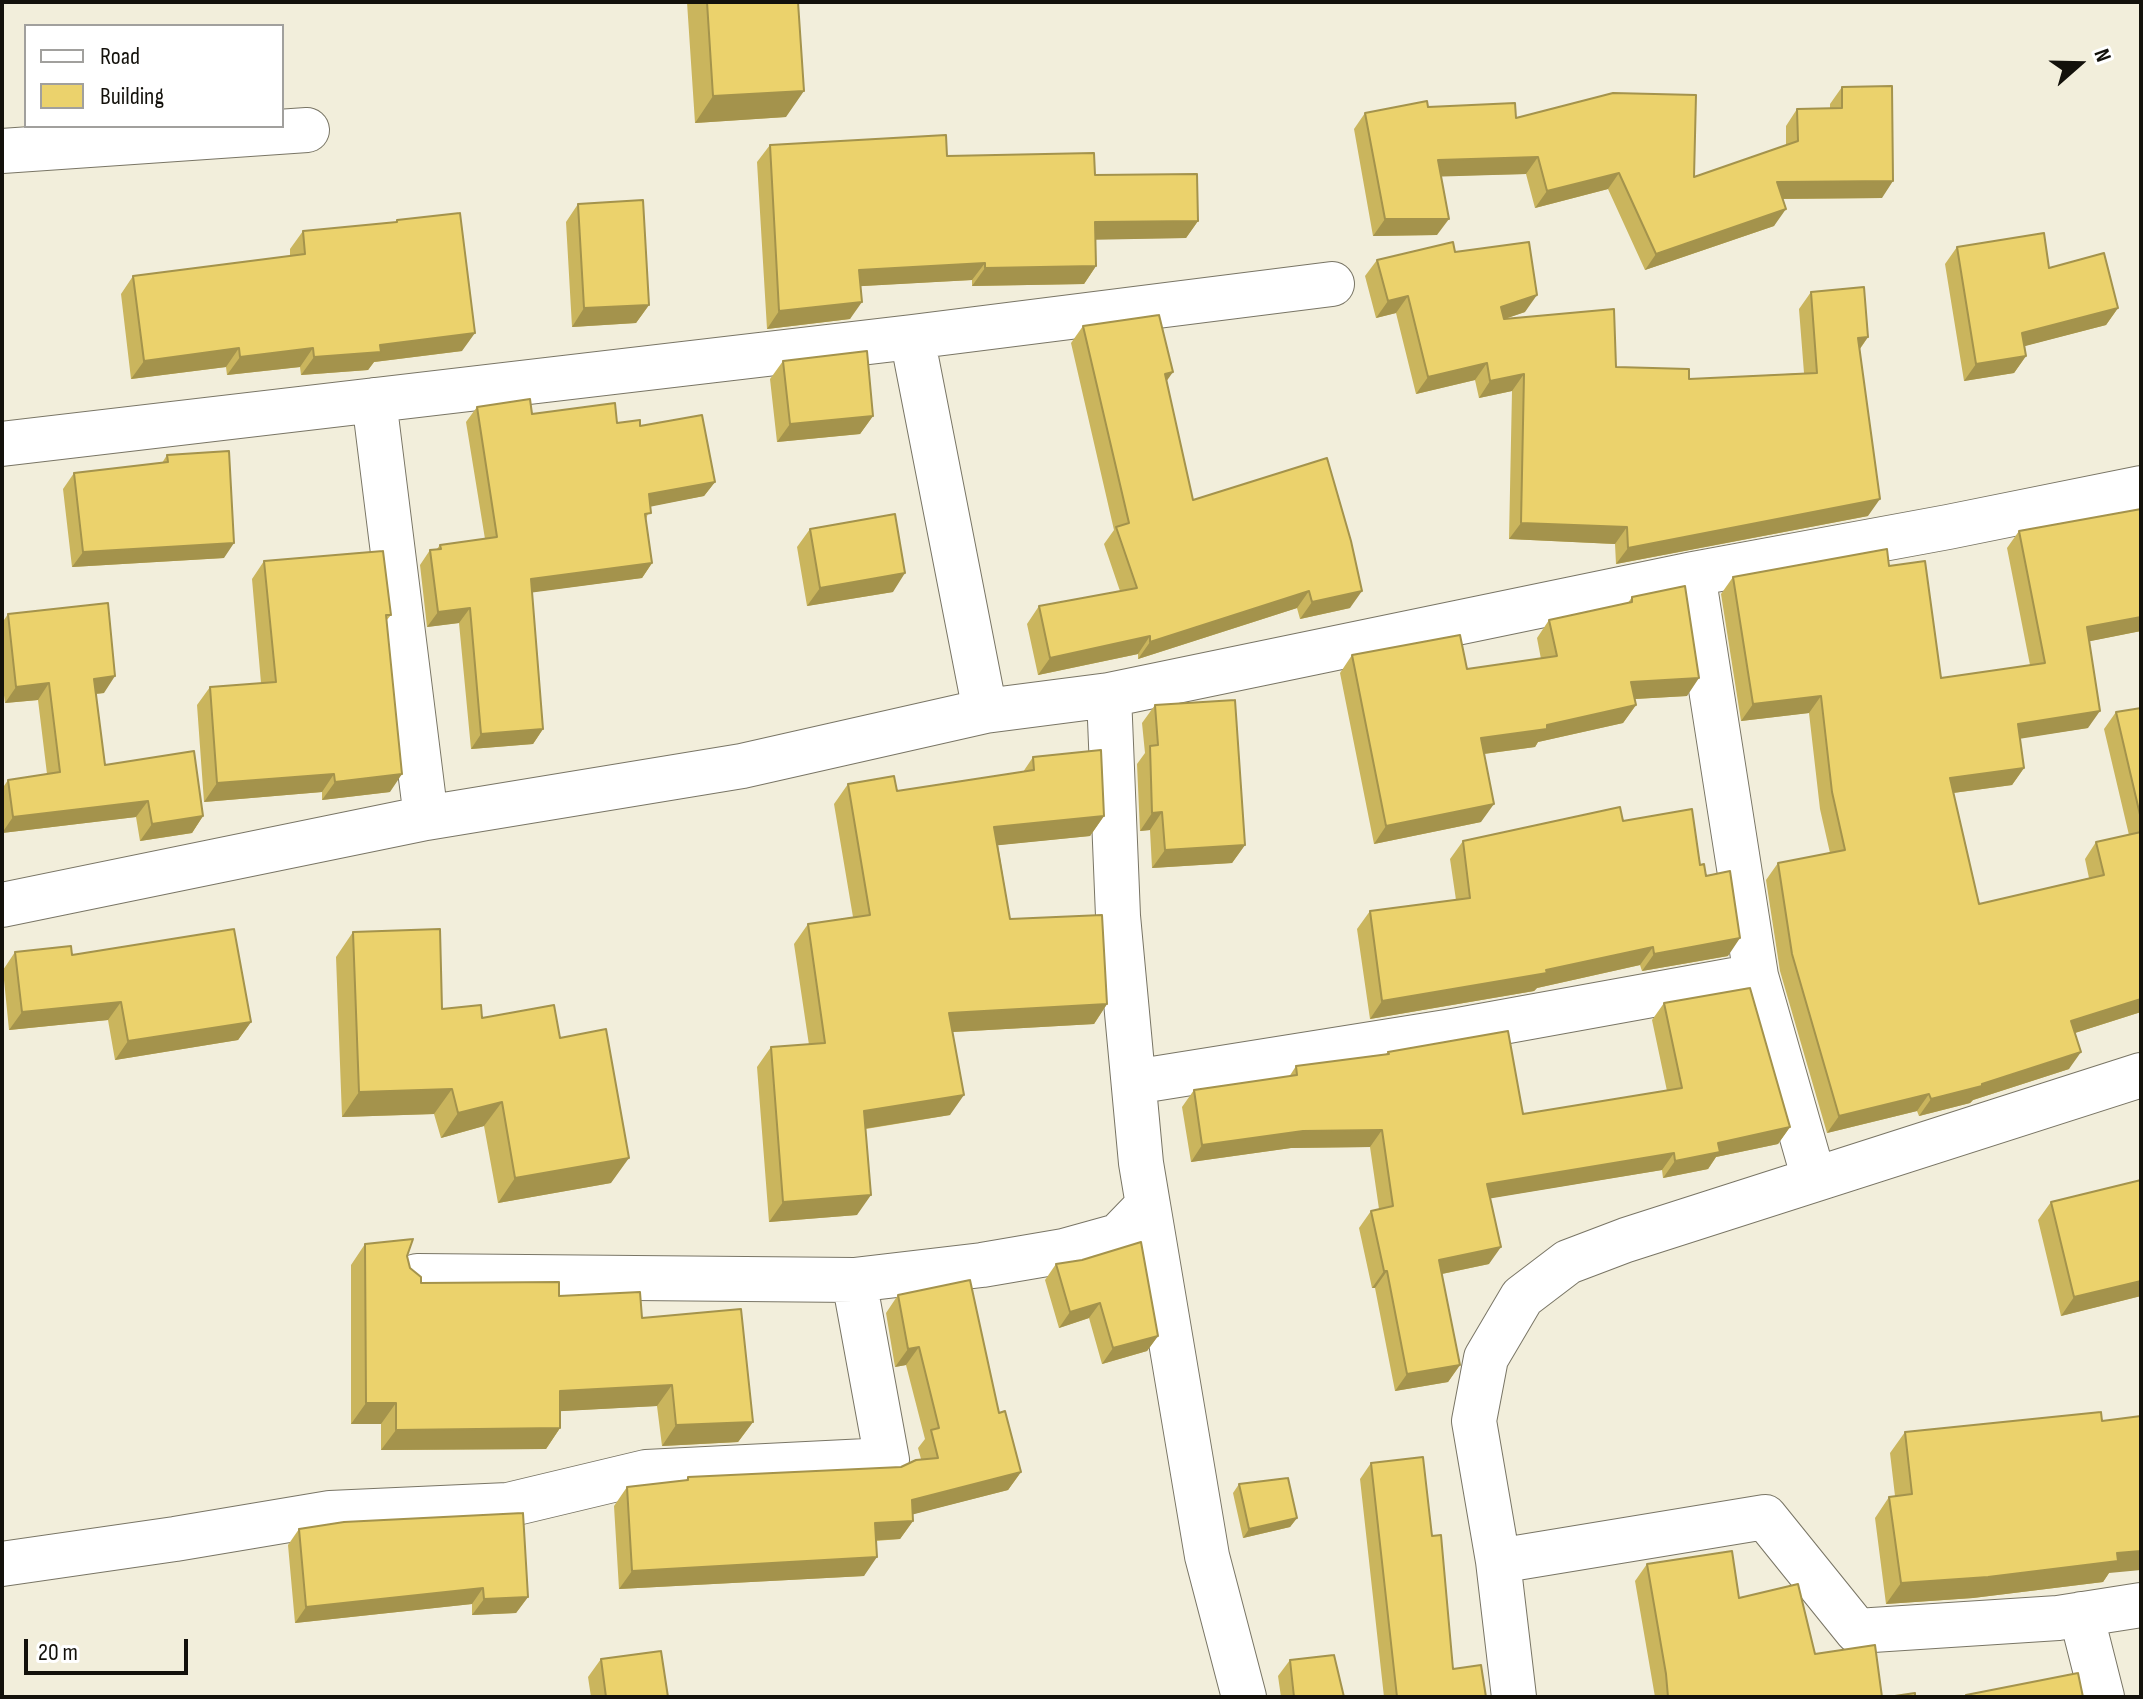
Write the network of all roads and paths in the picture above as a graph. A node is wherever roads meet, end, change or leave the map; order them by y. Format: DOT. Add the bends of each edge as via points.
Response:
graph roads {
  1 [pos="307,130"];
  2 [pos="2,151"];
  3 [pos="1332,284"];
  4 [pos="912,337"];
  5 [pos="374,400"];
  6 [pos="2,444"];
  7 [pos="2141,488"];
  8 [pos="1693,574"];
  9 [pos="1109,695"];
  10 [pos="985,711"];
  11 [pos="426,818"];
  12 [pos="2,905"];
  13 [pos="1756,976"];
  14 [pos="2141,1075"];
  15 [pos="1134,1082"];
  16 [pos="1814,1179"];
  17 [pos="1148,1205"];
  18 [pos="417,1276"];
  19 [pos="854,1280"];
  20 [pos="1498,1561"];
  21 [pos="2,1564"];
  22 [pos="2141,1605"];
  23 [pos="2081,1614"];
  24 [pos="1244,1697"];
  25 [pos="1514,1697"];
  26 [pos="2102,1697"];
  1 -- 2 [label="street"];
  3 -- 4 [label="street"];
  4 -- 5 [label="street"];
  4 -- 10 [label="street"];
  5 -- 6 [label="street"];
  5 -- 11 [label="street"];
  7 -- 8 [label="street"];
  8 -- 9 [label="street"];
  8 -- 13 [label="street"];
  9 -- 10 [label="street"];
  9 -- 15 [label="street" via="1118,916"];
  10 -- 11 [label="street" via="742,766"];
  11 -- 12 [label="street"];
  13 -- 15 [label="street"];
  13 -- 16 [label="street"];
  14 -- 16 [label="street"];
  15 -- 17 [label="street"];
  16 -- 20 [label="street" via="1568,1262 1522,1297 1486,1358 1474,1421"];
  17 -- 19 [label="street" via="1118,1236 1064,1251"];
  17 -- 24 [label="street" via="1207,1556"];
  18 -- 19 [label="street"];
  19 -- 21 [label="street" via="887,1460 646,1472 508,1505 330,1513"];
  20 -- 23 [label="street" via="1765,1517 1857,1631"];
  20 -- 25 [label="street"];
  22 -- 23 [label="street"];
  23 -- 26 [label="street"];
}
